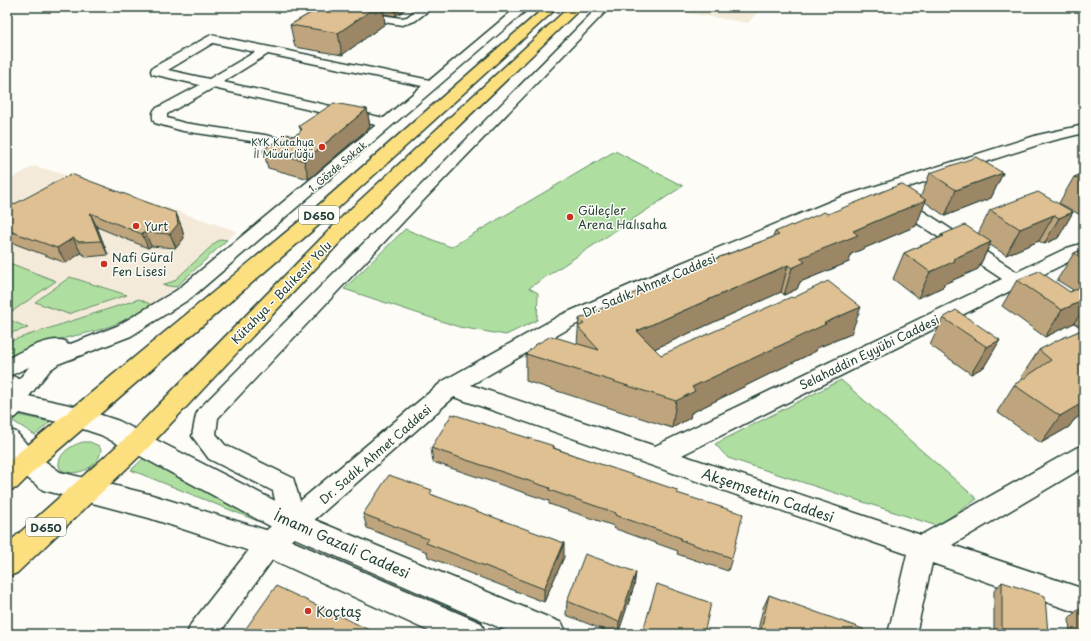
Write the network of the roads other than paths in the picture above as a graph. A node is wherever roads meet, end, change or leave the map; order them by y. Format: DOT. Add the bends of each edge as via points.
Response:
graph roads {
  1 [pos="310,7"];
  2 [pos="427,7"];
  3 [pos="524,7"];
  4 [pos="552,7"];
  5 [pos="576,7"];
  6 [pos="604,7"];
  7 [pos="266,50"];
  8 [pos="211,83"];
  9 [pos="432,84"];
  10 [pos="387,123"];
  11 [pos="1084,129"];
  12 [pos="297,147"];
  13 [pos="880,190"];
  14 [pos="1084,248"];
  15 [pos="1016,280"];
  16 [pos="124,331"];
  17 [pos="7,369"];
  18 [pos="451,387"];
  19 [pos="12,397"];
  20 [pos="80,417"];
  21 [pos="7,439"];
  22 [pos="138,442"];
  23 [pos="1084,455"];
  24 [pos="656,457"];
  25 [pos="26,462"];
  26 [pos="7,480"];
  27 [pos="86,491"];
  28 [pos="293,524"];
  29 [pos="270,544"];
  30 [pos="922,548"];
  31 [pos="7,563"];
  32 [pos="1084,602"];
  33 [pos="464,633"];
  34 [pos="201,634"];
  35 [pos="551,634"];
  36 [pos="902,634"];
  1 -- 2 [label="street" via="402,22 411,19"];
  3 -- 9 [label="street, 1. Gözde Sokak"];
  4 -- 20 [label="highway, D650" via="320,214"];
  5 -- 22 [label="highway, Kütahya - Balıkesir Yolu / D650" via="351,219"];
  6 -- 28 [label="street" via="207,415 204,436 217,452 284,485"];
  7 -- 8 [label="street"];
  7 -- 8 [label="street" via="211,40 157,71"];
  7 -- 9 [label="street"];
  8 -- 10 [label="street"];
  8 -- 12 [label="street" via="160,112 160,120 183,127 265,139"];
  9 -- 10 [label="street, 1. Gözde Sokak"];
  10 -- 16 [label="street, 1. Gözde Sokak" via="184,294"];
  11 -- 13 [label="street, Dr. Sadık Ahmet Caddesi" via="1043,138"];
  13 -- 15 [label="street"];
  13 -- 18 [label="street, Dr. Sadık Ahmet Caddesi" via="847,201 674,273 568,320"];
  14 -- 15 [label="street, Selahaddin Eyyübi Caddesi"];
  15 -- 24 [label="street, Selahaddin Eyyübi Caddesi"];
  16 -- 17 [label="street" via="49,349 18,361"];
  16 -- 19 [label="street" via="51,359"];
  18 -- 24 [label="street, Akşemsettin Caddesi"];
  18 -- 28 [label="street, Dr. Sadık Ahmet Caddesi"];
  19 -- 20 [label="main road, İmamı Gazali Caddesi"];
  20 -- 22 [label="main road, İmamı Gazali Caddesi"];
  20 -- 25 [label="highway"];
  21 -- 25 [label="main road"];
  22 -- 27 [label="highway, Kütahya - Balıkesir Yolu"];
  22 -- 28 [label="main road, İmamı Gazali Caddesi"];
  23 -- 30 [label="street"];
  24 -- 30 [label="street, Akşemsettin Caddesi"];
  25 -- 26 [label="highway"];
  25 -- 27 [label="main road" via="53,482"];
  27 -- 29 [label="main road" via="149,506"];
  27 -- 31 [label="highway, Kütahya - Balıkesir Yolu / D650"];
  28 -- 29 [label="street, Dr. Sadık Ahmet Caddesi"];
  28 -- 35 [label="main road, İmamı Gazali Caddesi"];
  29 -- 33 [label="main road"];
  29 -- 34 [label="street, Dr. Sadık Ahmet Caddesi"];
  30 -- 32 [label="street, Akşemsettin Caddesi"];
  30 -- 36 [label="street"];
}
